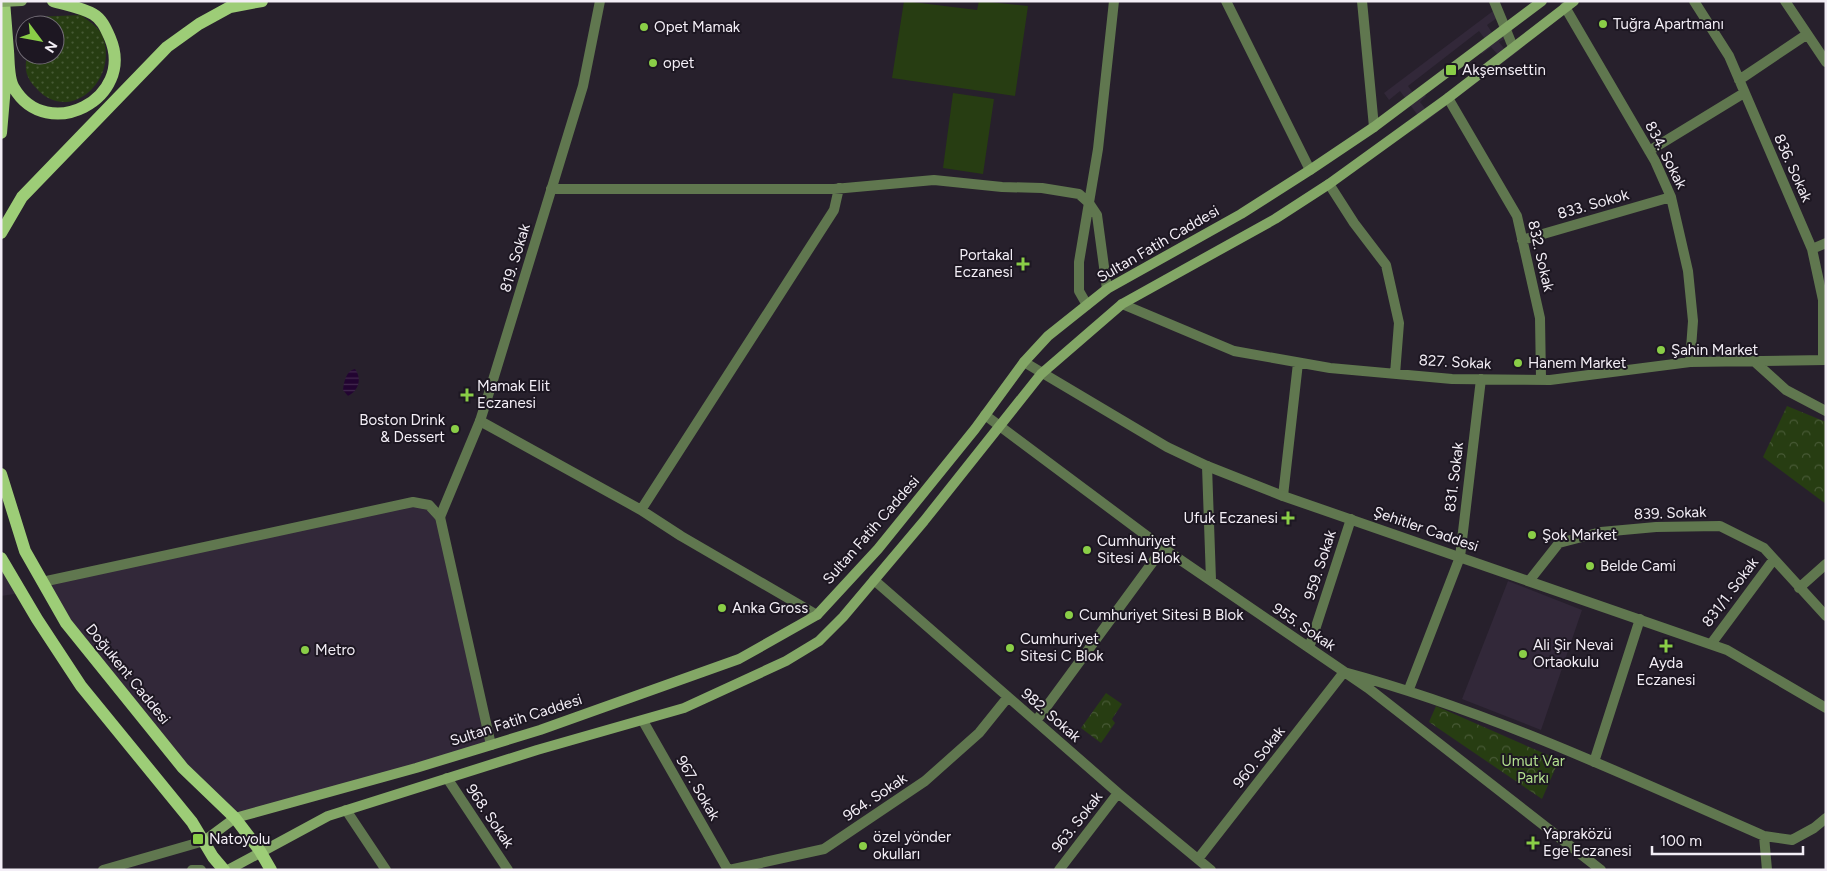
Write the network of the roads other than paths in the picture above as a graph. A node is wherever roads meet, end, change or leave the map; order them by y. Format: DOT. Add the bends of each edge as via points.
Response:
graph roads {
  1 [pos="22,1"];
  2 [pos="53,1"];
  3 [pos="262,1"];
  4 [pos="600,1"];
  5 [pos="1114,1"];
  6 [pos="1226,1"];
  7 [pos="1362,1"];
  8 [pos="1494,1"];
  9 [pos="1542,1"];
  10 [pos="1694,1"];
  11 [pos="1785,1"];
  12 [pos="3,2"];
  13 [pos="1569,4"];
  14 [pos="1505,28"];
  15 [pos="1806,35"];
  16 [pos="1513,47"];
  17 [pos="8,50"];
  18 [pos="1826,62"];
  19 [pos="1739,80"];
  20 [pos="1744,93"];
  21 [pos="1448,98"];
  22 [pos="1374,127"];
  23 [pos="1,133"];
  24 [pos="1649,152"];
  25 [pos="1310,170"];
  26 [pos="1329,184"];
  27 [pos="839,188"];
  28 [pos="551,189"];
  29 [pos="1671,197"];
  30 [pos="1089,203"];
  31 [pos="1,233"];
  32 [pos="1522,240"];
  33 [pos="1826,243"];
  34 [pos="1812,249"];
  35 [pos="1107,288"];
  36 [pos="1824,299"];
  37 [pos="1087,304"];
  38 [pos="1122,304"];
  39 [pos="1825,360"];
  40 [pos="1024,362"];
  41 [pos="1690,362"];
  42 [pos="1755,362"];
  43 [pos="1298,363"];
  44 [pos="1041,374"];
  45 [pos="1395,374"];
  46 [pos="1481,379"];
  47 [pos="1541,380"];
  48 [pos="1826,411"];
  49 [pos="985,415"];
  50 [pos="480,421"];
  51 [pos="999,427"];
  52 [pos="1207,466"];
  53 [pos="1,474"];
  54 [pos="1283,496"];
  55 [pos="641,510"];
  56 [pos="440,517"];
  57 [pos="1351,519"];
  58 [pos="1163,548"];
  59 [pos="1460,557"];
  60 [pos="1,558"];
  61 [pos="1774,559"];
  62 [pos="1826,564"];
  63 [pos="874,580"];
  64 [pos="1211,580"];
  65 [pos="1529,580"];
  66 [pos="42,582"];
  67 [pos="1799,588"];
  68 [pos="817,614"];
  69 [pos="1826,616"];
  70 [pos="1640,619"];
  71 [pos="1710,644"];
  72 [pos="1309,648"];
  73 [pos="1344,672"];
  74 [pos="1409,690"];
  75 [pos="1008,697"];
  76 [pos="1826,708"];
  77 [pos="643,721"];
  78 [pos="1036,721"];
  79 [pos="491,745"];
  80 [pos="1594,762"];
  81 [pos="447,778"];
  82 [pos="1118,793"];
  83 [pos="346,810"];
  84 [pos="234,818"];
  85 [pos="1826,818"];
  86 [pos="1764,836"];
  87 [pos="204,841"];
  88 [pos="260,852"];
  89 [pos="1198,860"];
  90 [pos="103,870"];
  91 [pos="192,870"];
  92 [pos="201,870"];
  93 [pos="224,870"];
  94 [pos="228,870"];
  95 [pos="271,870"];
  96 [pos="386,870"];
  97 [pos="508,870"];
  98 [pos="729,870"];
  99 [pos="1059,870"];
  100 [pos="1211,870"];
  101 [pos="1601,870"];
  102 [pos="1768,870"];
  1 -- 12 [label="main road, bridge"];
  2 -- 17 [label="main road" via="94,15 105,26 115,49 115,72 102,94 82,110 61,115 32,107 13,87"];
  3 -- 31 [label="main road" via="230,7 199,24 167,48 22,197"];
  4 -- 28 [label="street, 819. Sokak" via="582,86"];
  5 -- 30 [label="street"];
  6 -- 25 [label="street"];
  7 -- 22 [label="street"];
  8 -- 14 [label="street"];
  9 -- 14 [label="main road, Sultan Fatih Caddesi"];
  10 -- 19 [label="street, 836. Sokak" via="1730,56"];
  11 -- 15 [label="street"];
  12 -- 17 [label="main road"];
  13 -- 16 [label="main road"];
  13 -- 24 [label="street, 834. Sokak"];
  14 -- 16 [label="street"];
  14 -- 22 [label="main road, Sultan Fatih Caddesi"];
  15 -- 18 [label="street"];
  15 -- 19 [label="street"];
  16 -- 21 [label="main road"];
  17 -- 23 [label="main road"];
  19 -- 20 [label="street, 836. Sokak"];
  20 -- 24 [label="street"];
  20 -- 34 [label="street, 836. Sokak"];
  21 -- 26 [label="main road"];
  21 -- 32 [label="street, 832. Sokak" via="1517,216"];
  22 -- 25 [label="main road, Sultan Fatih Caddesi"];
  24 -- 29 [label="street, 834. Sokak"];
  25 -- 35 [label="main road, Sultan Fatih Caddesi" via="1241,214"];
  26 -- 38 [label="main road"];
  26 -- 45 [label="street" via="1386,265 1399,323"];
  27 -- 28 [label="street"];
  27 -- 30 [label="street" via="934,180 1042,188 1079,194"];
  27 -- 55 [label="street" via="834,210"];
  28 -- 50 [label="street, 819. Sokak"];
  29 -- 32 [label="street, 833. Sokok"];
  29 -- 41 [label="street, 834. Sokak" via="1688,270 1693,321"];
  30 -- 35 [label="street" via="1097,215"];
  30 -- 37 [label="street" via="1079,262 1079,292"];
  32 -- 47 [label="street, 832. Sokak" via="1540,318"];
  33 -- 34 [label="street"];
  34 -- 36 [label="street, 836. Sokak"];
  35 -- 37 [label="main road, Sultan Fatih Caddesi"];
  36 -- 39 [label="street, 836. Sokak"];
  37 -- 40 [label="main road, Sultan Fatih Caddesi" via="1048,336"];
  38 -- 43 [label="street, 827. Sokak" via="1234,352"];
  38 -- 44 [label="main road"];
  39 -- 42 [label="street, 827. Sokak"];
  40 -- 44 [label="street, Şehitler Caddesi"];
  40 -- 49 [label="main road, Sultan Fatih Caddesi"];
  41 -- 42 [label="street, 827. Sokak"];
  41 -- 47 [label="street, 827. Sokak"];
  42 -- 48 [label="street" via="1786,390"];
  43 -- 45 [label="street, 827. Sokak"];
  43 -- 54 [label="street"];
  44 -- 51 [label="main road"];
  44 -- 52 [label="street, Şehitler Caddesi" via="1167,447"];
  45 -- 46 [label="street, 827. Sokak"];
  46 -- 47 [label="street, 827. Sokak"];
  46 -- 59 [label="street, 831. Sokak"];
  49 -- 51 [label="street, 955. Sokak"];
  49 -- 68 [label="main road, Sultan Fatih Caddesi" via="878,548"];
  50 -- 55 [label="street"];
  50 -- 56 [label="street, 819. Sokak"];
  51 -- 58 [label="street, 955. Sokak"];
  51 -- 63 [label="main road"];
  52 -- 54 [label="street, Şehitler Caddesi"];
  52 -- 64 [label="street"];
  53 -- 66 [label="main road, Doğukent Caddesi" via="25,551"];
  54 -- 57 [label="street, Şehitler Caddesi"];
  55 -- 68 [label="street"];
  56 -- 66 [label="street" via="429,505 413,502"];
  56 -- 79 [label="street"];
  57 -- 59 [label="street, Şehitler Caddesi"];
  57 -- 72 [label="street, 959. Sokak"];
  58 -- 64 [label="street, 955. Sokak"];
  58 -- 78 [label="street"];
  59 -- 65 [label="street, Şehitler Caddesi"];
  59 -- 74 [label="street, 831. Sokak"];
  60 -- 87 [label="main road" via="81,686"];
  61 -- 65 [label="street, 839. Sokak" via="1764,548 1720,526 1601,532 1559,543"];
  61 -- 67 [label="street, 839. Sokak"];
  61 -- 71 [label="street, 831/1. Sokak"];
  62 -- 67 [label="street"];
  63 -- 75 [label="street, 982. Sokak"];
  63 -- 77 [label="main road" via="819,641 786,661 684,708"];
  64 -- 72 [label="street, 955. Sokak"];
  65 -- 70 [label="street, Şehitler Caddesi"];
  66 -- 84 [label="main road, Doğukent Caddesi" via="66,623 182,768"];
  67 -- 69 [label="street, 839. Sokak"];
  68 -- 79 [label="main road, Sultan Fatih Caddesi" via="739,659"];
  70 -- 71 [label="street, Şehitler Caddesi"];
  70 -- 80 [label="street"];
  71 -- 76 [label="street, Şehitler Caddesi" via="1727,650"];
  72 -- 73 [label="street, 955. Sokak"];
  73 -- 74 [label="street"];
  73 -- 89 [label="street, 960. Sokak"];
  73 -- 101 [label="street, 955. Sokak"];
  74 -- 80 [label="street"];
  75 -- 78 [label="street, 982. Sokak"];
  75 -- 98 [label="street, 964. Sokak" via="979,733 925,781 824,850"];
  77 -- 81 [label="main road"];
  77 -- 98 [label="street, 967. Sokak"];
  78 -- 82 [label="street, 982. Sokak"];
  79 -- 84 [label="main road, Sultan Fatih Caddesi"];
  80 -- 86 [label="street"];
  81 -- 83 [label="main road"];
  81 -- 97 [label="street, 968. Sokak"];
  82 -- 89 [label="street, 982. Sokak"];
  82 -- 99 [label="street, 963. Sokak"];
  83 -- 88 [label="main road" via="328,816"];
  83 -- 96 [label="street"];
  84 -- 87 [label="main road, Sultan Fatih Caddesi"];
  84 -- 88 [label="main road, Doğukent Caddesi"];
  85 -- 86 [label="street" via="1792,840"];
  86 -- 102 [label="street"];
  87 -- 90 [label="street, Sultan Fatih Caddesi"];
  87 -- 93 [label="main road"];
  88 -- 94 [label="main road"];
  88 -- 95 [label="main road, Doğukent Caddesi"];
  89 -- 100 [label="street, 982. Sokak"];
  91 -- 92 [label="street"];
}
